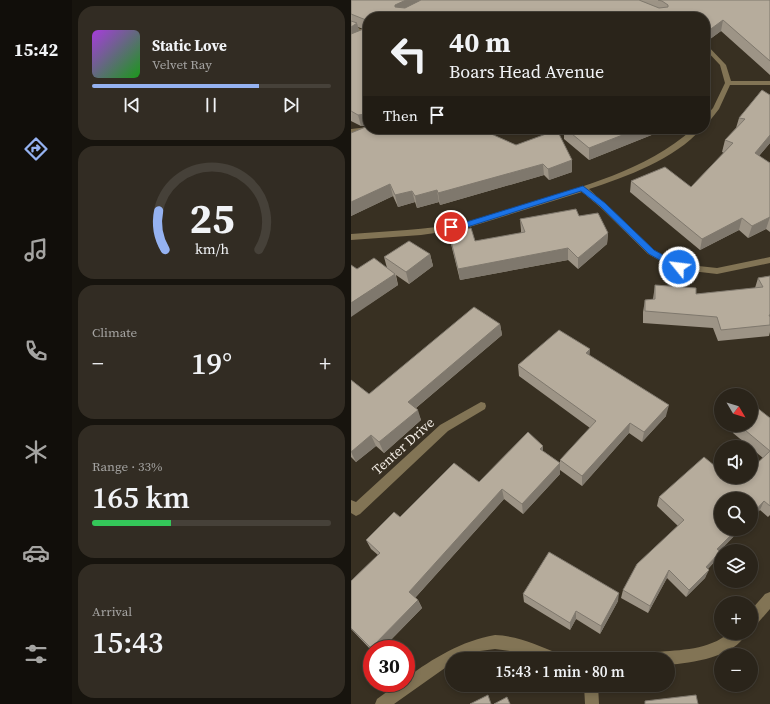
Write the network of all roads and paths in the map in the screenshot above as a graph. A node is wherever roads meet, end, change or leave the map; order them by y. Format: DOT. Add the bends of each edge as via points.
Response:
graph roads {
  1 [pos="351,27"];
  2 [pos="363,33"];
  3 [pos="710,51"];
  4 [pos="728,82"];
  5 [pos="770,83"];
  6 [pos="710,116"];
  7 [pos="351,130"];
  8 [pos="363,131"];
  9 [pos="692,134"];
  10 [pos="583,188"];
  11 [pos="351,237"];
  12 [pos="770,260"];
  13 [pos="481,406"];
  14 [pos="351,506"];
  15 [pos="770,599"];
  16 [pos="758,612"];
  17 [pos="730,640"];
  18 [pos="459,652"];
  19 [pos="537,652"];
  20 [pos="675,657"];
  21 [pos="445,660"];
  22 [pos="591,692"];
  23 [pos="382,704"];
  24 [pos="592,704"];
  1 -- 2 [label="street"];
  3 -- 4 [label="street" via="723,65"];
  4 -- 5 [label="street"];
  4 -- 6 [label="street" via="716,109"];
  7 -- 8 [label="street"];
  9 -- 10 [label="street" via="655,159"];
  10 -- 11 [label="street" via="464,226"];
  10 -- 12 [label="street" via="651,252 679,267 717,270"];
  13 -- 14 [label="street, Tenter Drive" via="444,428 355,510"];
  15 -- 16 [label="street"];
  17 -- 20 [label="street" via="720,648 701,654"];
  18 -- 19 [label="street" via="496,642 523,646"];
  21 -- 23 [label="street"];
  22 -- 24 [label="street"];
}
